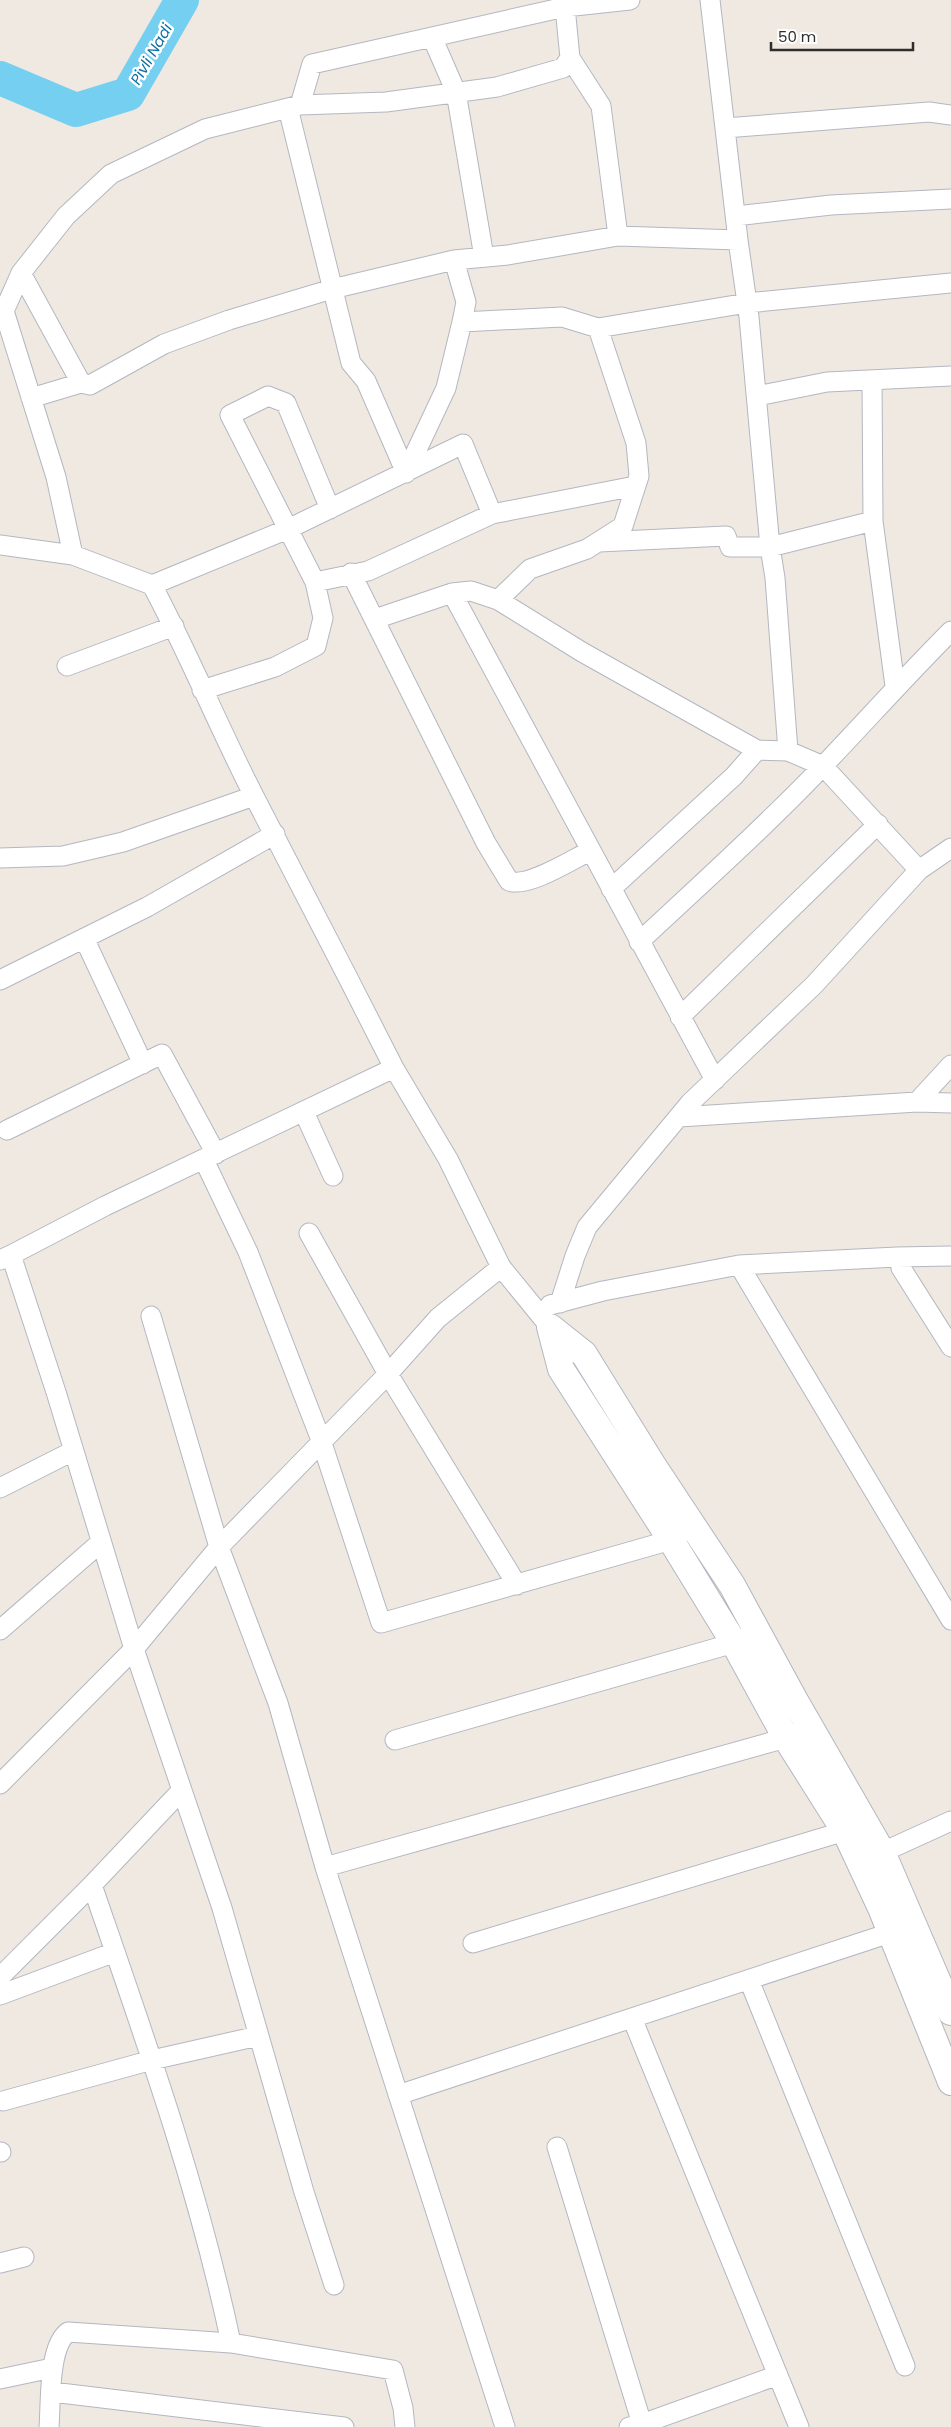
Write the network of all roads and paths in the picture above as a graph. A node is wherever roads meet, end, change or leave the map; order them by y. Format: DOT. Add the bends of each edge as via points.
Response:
graph roads {
  1 [pos="630,0"];
  2 [pos="710,0"];
  3 [pos="565,7"];
  4 [pos="432,37"];
  5 [pos="570,58"];
  6 [pos="456,92"];
  7 [pos="294,107"];
  8 [pos="951,115"];
  9 [pos="725,128"];
  10 [pos="951,199"];
  11 [pos="736,216"];
  12 [pos="618,236"];
  13 [pos="738,240"];
  14 [pos="484,257"];
  15 [pos="454,260"];
  16 [pos="21,273"];
  17 [pos="951,283"];
  18 [pos="332,289"];
  19 [pos="747,304"];
  20 [pos="2,312"];
  21 [pos="462,322"];
  22 [pos="598,328"];
  23 [pos="951,376"];
  24 [pos="872,380"];
  25 [pos="81,383"];
  26 [pos="757,396"];
  27 [pos="31,398"];
  28 [pos="406,473"];
  29 [pos="636,486"];
  30 [pos="330,509"];
  31 [pos="492,514"];
  32 [pos="873,521"];
  33 [pos="288,529"];
  34 [pos="598,542"];
  35 [pos="0,545"];
  36 [pos="770,547"];
  37 [pos="73,555"];
  38 [pos="352,573"];
  39 [pos="315,582"];
  40 [pos="152,585"];
  41 [pos="452,593"];
  42 [pos="498,600"];
  43 [pos="374,619"];
  44 [pos="174,626"];
  45 [pos="951,631"];
  46 [pos="67,666"];
  47 [pos="895,686"];
  48 [pos="202,690"];
  49 [pos="757,750"];
  50 [pos="788,751"];
  51 [pos="823,766"];
  52 [pos="254,796"];
  53 [pos="878,824"];
  54 [pos="275,834"];
  55 [pos="951,848"];
  56 [pos="590,851"];
  57 [pos="0,858"];
  58 [pos="920,870"];
  59 [pos="611,889"];
  60 [pos="84,938"];
  61 [pos="639,942"];
  62 [pos="0,980"];
  63 [pos="680,1017"];
  64 [pos="143,1064"];
  65 [pos="951,1064"];
  66 [pos="394,1068"];
  67 [pos="715,1080"];
  68 [pos="917,1102"];
  69 [pos="951,1103"];
  70 [pos="304,1112"];
  71 [pos="679,1117"];
  72 [pos="2,1126"];
  73 [pos="210,1157"];
  74 [pos="333,1176"];
  75 [pos="308,1233"];
  76 [pos="951,1256"];
  77 [pos="6,1257"];
  78 [pos="739,1265"];
  79 [pos="501,1267"];
  80 [pos="901,1268"];
  81 [pos="560,1303"];
  82 [pos="151,1316"];
  83 [pos="543,1317"];
  84 [pos="951,1347"];
  85 [pos="388,1374"];
  86 [pos="322,1440"];
  87 [pos="73,1451"];
  88 [pos="0,1488"];
  89 [pos="693,1526"];
  90 [pos="671,1540"];
  91 [pos="100,1543"];
  92 [pos="219,1547"];
  93 [pos="517,1586"];
  94 [pos="951,1620"];
  95 [pos="0,1630"];
  96 [pos="757,1631"];
  97 [pos="734,1643"];
  98 [pos="134,1648"];
  99 [pos="811,1727"];
  100 [pos="786,1738"];
  101 [pos="395,1740"];
  102 [pos="0,1784"];
  103 [pos="180,1792"];
  104 [pos="951,1821"];
  105 [pos="856,1828"];
  106 [pos="871,1858"];
  107 [pos="325,1867"];
  108 [pos="92,1885"];
  109 [pos="902,1929"];
  110 [pos="473,1943"];
  111 [pos="115,1952"];
  112 [pos="0,1977"];
  113 [pos="749,1980"];
  114 [pos="0,1995"];
  115 [pos="951,2012"];
  116 [pos="632,2018"];
  117 [pos="258,2036"];
  118 [pos="152,2060"];
  119 [pos="951,2082"];
  120 [pos="398,2095"];
  121 [pos="3,2101"];
  122 [pos="557,2147"];
  123 [pos="24,2257"];
  124 [pos="0,2263"];
  125 [pos="334,2285"];
  126 [pos="231,2342"];
  127 [pos="905,2366"];
  128 [pos="52,2368"];
  129 [pos="778,2375"];
  130 [pos="0,2378"];
  131 [pos="52,2392"];
  132 [pos="638,2426"];
  133 [pos="49,2427"];
  134 [pos="344,2427"];
  135 [pos="405,2427"];
  136 [pos="505,2427"];
  137 [pos="799,2427"];
  1 -- 3 [label="street"];
  2 -- 9 [label="street"];
  3 -- 4 [label="street"];
  3 -- 5 [label="street"];
  4 -- 6 [label="street"];
  4 -- 7 [label="street" via="312,64"];
  5 -- 6 [label="street" via="563,68 497,87"];
  5 -- 12 [label="street" via="601,106"];
  6 -- 7 [label="street" via="386,102"];
  6 -- 14 [label="street"];
  7 -- 16 [label="street" via="205,129 111,174 66,216"];
  7 -- 18 [label="street"];
  8 -- 9 [label="street" via="929,112"];
  9 -- 11 [label="street"];
  10 -- 11 [label="street" via="831,205"];
  11 -- 13 [label="street"];
  12 -- 13 [label="street"];
  12 -- 14 [label="street"];
  13 -- 19 [label="street"];
  14 -- 15 [label="street"];
  15 -- 18 [label="street"];
  15 -- 21 [label="street" via="466,302"];
  16 -- 20 [label="street"];
  16 -- 25 [label="street"];
  17 -- 19 [label="street"];
  18 -- 25 [label="street" via="229,320 173,341 90,385"];
  18 -- 28 [label="street" via="350,363 366,381"];
  19 -- 22 [label="street"];
  19 -- 26 [label="street"];
  20 -- 27 [label="street"];
  21 -- 22 [label="street" via="562,317"];
  21 -- 28 [label="street" via="446,388"];
  22 -- 29 [label="street" via="636,443 639,476"];
  23 -- 24 [label="street"];
  24 -- 26 [label="street" via="827,382"];
  24 -- 32 [label="street"];
  25 -- 27 [label="street"];
  26 -- 36 [label="street"];
  27 -- 37 [label="street" via="56,477"];
  28 -- 30 [label="street"];
  28 -- 31 [label="street" via="463,444"];
  29 -- 31 [label="street"];
  29 -- 34 [label="street" via="623,526"];
  30 -- 33 [label="street"];
  30 -- 33 [label="street" via="286,403 268,396 230,415"];
  31 -- 38 [label="street" via="368,571"];
  32 -- 36 [label="street"];
  32 -- 47 [label="street"];
  33 -- 39 [label="street"];
  33 -- 40 [label="street"];
  34 -- 36 [label="street" via="726,536 730,547"];
  34 -- 42 [label="street" via="530,569"];
  35 -- 37 [label="street"];
  36 -- 50 [label="street"];
  37 -- 40 [label="street"];
  38 -- 39 [label="street"];
  38 -- 43 [label="street"];
  39 -- 48 [label="street" via="323,618 316,646 275,666"];
  40 -- 44 [label="street"];
  41 -- 42 [label="street" via="471,591"];
  41 -- 43 [label="street"];
  41 -- 56 [label="street"];
  42 -- 49 [label="street" via="582,652"];
  43 -- 56 [label="street" via="486,844 509,881 528,880"];
  44 -- 46 [label="street"];
  44 -- 48 [label="street"];
  45 -- 47 [label="street"];
  47 -- 51 [label="street"];
  48 -- 52 [label="street"];
  49 -- 50 [label="street"];
  49 -- 59 [label="street" via="734,776"];
  50 -- 51 [label="street"];
  51 -- 53 [label="street"];
  51 -- 61 [label="street"];
  52 -- 54 [label="street"];
  52 -- 57 [label="street" via="123,842 63,856"];
  53 -- 58 [label="street"];
  53 -- 63 [label="street"];
  54 -- 60 [label="street"];
  54 -- 66 [label="street"];
  55 -- 58 [label="street"];
  56 -- 59 [label="street"];
  58 -- 67 [label="street" via="814,985"];
  59 -- 61 [label="street"];
  60 -- 62 [label="street"];
  60 -- 64 [label="street"];
  61 -- 63 [label="street"];
  63 -- 67 [label="street"];
  64 -- 72 [label="street"];
  64 -- 73 [label="street" via="162,1054"];
  65 -- 68 [label="street"];
  66 -- 70 [label="street"];
  66 -- 79 [label="street" via="448,1159"];
  67 -- 71 [label="street"];
  68 -- 69 [label="street"];
  68 -- 71 [label="street"];
  70 -- 73 [label="street"];
  70 -- 74 [label="street"];
  71 -- 81 [label="street" via="587,1227"];
  73 -- 77 [label="street"];
  73 -- 86 [label="street"];
  75 -- 85 [label="street"];
  76 -- 78 [label="street"];
  77 -- 87 [label="street"];
  78 -- 81 [label="street" via="612,1289"];
  78 -- 94 [label="street"];
  79 -- 83 [label="street"];
  79 -- 85 [label="street" via="438,1318"];
  80 -- 84 [label="street"];
  81 -- 83 [label="street"];
  82 -- 92 [label="street"];
  83 -- 89 [label="street" via="584,1354"];
  83 -- 90 [label="street" via="561,1369"];
  85 -- 86 [label="street"];
  85 -- 93 [label="street"];
  86 -- 92 [label="street"];
  86 -- 93 [label="street" via="381,1623"];
  87 -- 88 [label="street"];
  87 -- 91 [label="street"];
  89 -- 90 [label="street"];
  89 -- 96 [label="street" via="732,1585"];
  90 -- 93 [label="street"];
  90 -- 97 [label="street"];
  91 -- 95 [label="street"];
  91 -- 98 [label="street"];
  92 -- 98 [label="street"];
  92 -- 107 [label="street" via="278,1704"];
  96 -- 97 [label="street"];
  96 -- 99 [label="street"];
  97 -- 100 [label="street"];
  97 -- 101 [label="street"];
  98 -- 102 [label="street"];
  98 -- 103 [label="street"];
  99 -- 100 [label="street"];
  99 -- 105 [label="street"];
  100 -- 105 [label="street"];
  100 -- 107 [label="street"];
  103 -- 108 [label="street"];
  103 -- 117 [label="street" via="222,1908"];
  104 -- 106 [label="street"];
  105 -- 106 [label="street"];
  105 -- 110 [label="street"];
  106 -- 109 [label="street"];
  107 -- 120 [label="street"];
  108 -- 111 [label="street"];
  108 -- 112 [label="street"];
  109 -- 113 [label="street"];
  109 -- 115 [label="street"];
  109 -- 119 [label="street"];
  111 -- 114 [label="street"];
  111 -- 118 [label="street"];
  113 -- 116 [label="street"];
  113 -- 127 [label="street"];
  116 -- 120 [label="street"];
  116 -- 129 [label="street"];
  117 -- 118 [label="street"];
  117 -- 125 [label="street"];
  118 -- 121 [label="street"];
  118 -- 126 [label="street" via="213,2263"];
  120 -- 136 [label="street"];
  122 -- 132 [label="street"];
  123 -- 124 [label="street"];
  126 -- 128 [label="street" via="68,2332 58,2344"];
  126 -- 135 [label="street" via="393,2370"];
  128 -- 130 [label="street"];
  128 -- 131 [label="street"];
  129 -- 132 [label="street"];
  129 -- 137 [label="street"];
  131 -- 133 [label="street"];
  131 -- 134 [label="street"];
}
